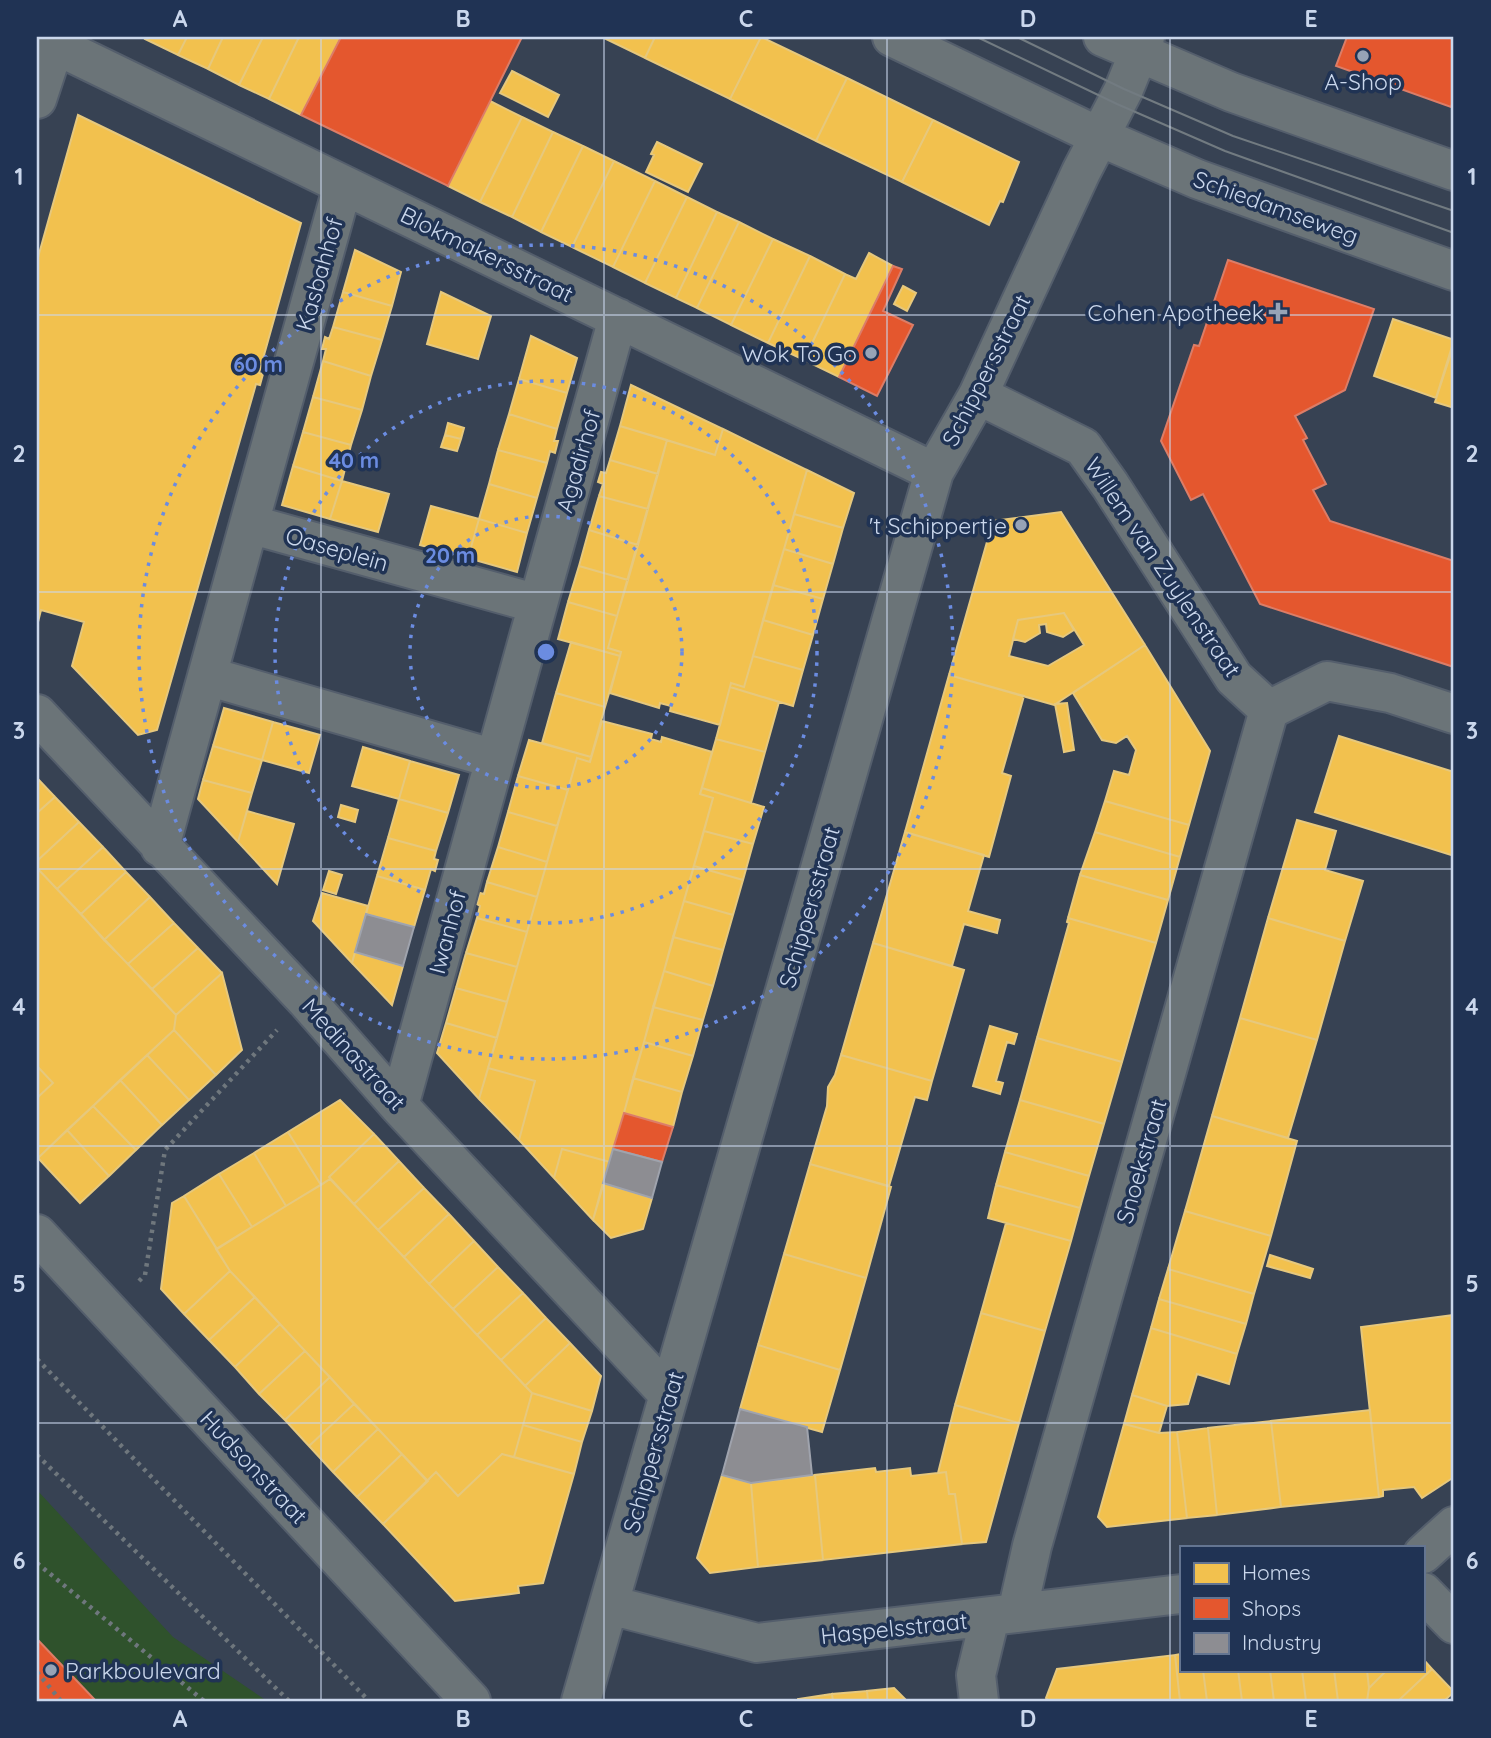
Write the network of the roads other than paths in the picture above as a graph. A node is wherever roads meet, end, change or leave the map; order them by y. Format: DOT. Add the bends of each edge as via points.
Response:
graph roads {
  1 [pos="892,37"];
  2 [pos="1103,37"];
  3 [pos="47,41"];
  4 [pos="1142,44"];
  5 [pos="37,99"];
  6 [pos="1100,137"];
  7 [pos="1454,171"];
  8 [pos="344,185"];
  9 [pos="1454,271"];
  10 [pos="618,318"];
  11 [pos="978,395"];
  12 [pos="934,472"];
  13 [pos="249,524"];
  14 [pos="538,604"];
  15 [pos="207,676"];
  16 [pos="1269,710"];
  17 [pos="37,714"];
  18 [pos="1454,714"];
  19 [pos="495,759"];
  20 [pos="160,848"];
  21 [pos="399,1106"];
  22 [pos="37,1234"];
  23 [pos="669,1395"];
  24 [pos="1454,1526"];
  25 [pos="1424,1553"];
  26 [pos="1424,1593"];
  27 [pos="1180,1594"];
  28 [pos="610,1605"];
  29 [pos="1003,1615"];
  30 [pos="1454,1624"];
  31 [pos="471,1701"];
  32 [pos="581,1701"];
  33 [pos="979,1701"];
  1 -- 6 [label="street, Schiedamseweg"];
  2 -- 4 [label="street"];
  3 -- 5 [label="street"];
  3 -- 8 [label="street, Blokmakersstraat"];
  4 -- 6 [label="street"];
  4 -- 7 [label="street" via="1231,92"];
  6 -- 9 [label="street, Schiedamseweg" via="1197,180"];
  6 -- 11 [label="street, Schippersstraat"];
  8 -- 10 [label="street, Blokmakersstraat"];
  8 -- 13 [label="street, Kasbahhof"];
  10 -- 12 [label="street, Blokmakersstraat"];
  10 -- 14 [label="street, Agadirhof"];
  11 -- 12 [label="street, Schippersstraat"];
  11 -- 16 [label="street, Willem van Zuylenstraat" via="1083,447 1234,678"];
  12 -- 23 [label="street, Schippersstraat"];
  13 -- 14 [label="street, Oaseplein"];
  13 -- 15 [label="street"];
  14 -- 19 [label="street"];
  15 -- 19 [label="street"];
  15 -- 20 [label="street"];
  16 -- 18 [label="street" via="1328,681"];
  16 -- 29 [label="street, Snoekstraat" via="1035,1533"];
  17 -- 20 [label="street, Medinastraat"];
  19 -- 21 [label="street, Iwanhof"];
  20 -- 21 [label="street, Medinastraat" via="306,1000"];
  21 -- 23 [label="street, Medinastraat"];
  22 -- 31 [label="street, Hudsonstraat"];
  23 -- 28 [label="street, Schippersstraat"];
  24 -- 25 [label="street"];
  26 -- 30 [label="street"];
  27 -- 29 [label="street, Haspelsstraat"];
  28 -- 29 [label="street, Haspelsstraat" via="757,1643"];
  28 -- 32 [label="street, Schippersstraat"];
  29 -- 33 [label="street, Snoekstraat" via="975,1675"];
}
